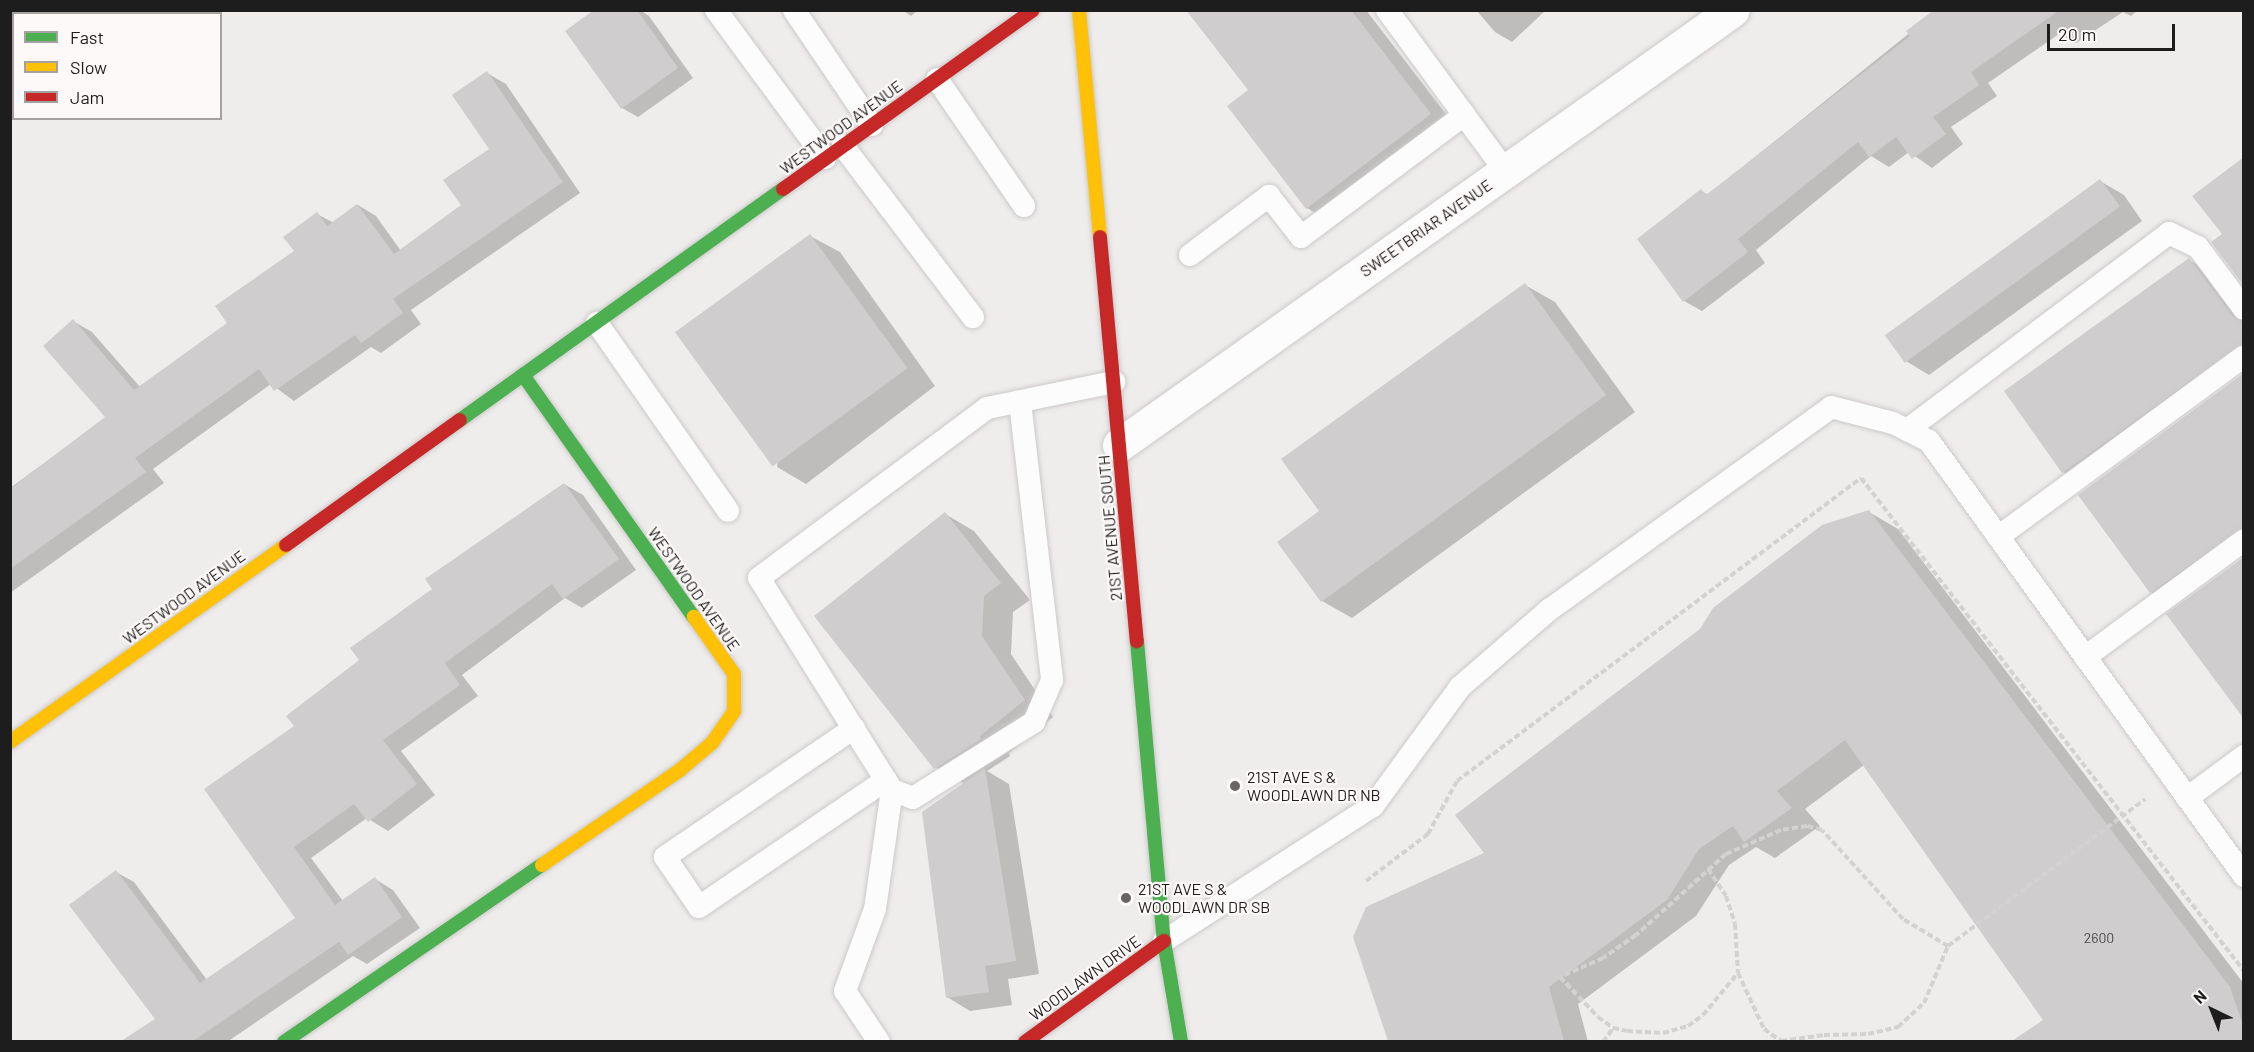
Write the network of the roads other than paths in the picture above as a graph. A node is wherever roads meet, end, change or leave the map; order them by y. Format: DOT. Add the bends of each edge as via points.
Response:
graph roads {
  1 [pos="716,10"];
  2 [pos="794,10"];
  3 [pos="1032,10"];
  4 [pos="1079,10"];
  5 [pos="1387,10"];
  6 [pos="1733,10"];
  7 [pos="937,79"];
  8 [pos="1464,116"];
  9 [pos="872,125"];
  10 [pos="834,152"];
  11 [pos="1506,172"];
  12 [pos="1024,206"];
  13 [pos="1190,255"];
  14 [pos="2244,309"];
  15 [pos="973,317"];
  16 [pos="597,322"];
  17 [pos="2244,356"];
  18 [pos="523,375"];
  19 [pos="1114,382"];
  20 [pos="1020,402"];
  21 [pos="1907,430"];
  22 [pos="1119,445"];
  23 [pos="728,512"];
  24 [pos="1998,537"];
  25 [pos="2244,540"];
  26 [pos="2085,657"];
  27 [pos="854,728"];
  28 [pos="10,742"];
  29 [pos="2244,756"];
  30 [pos="889,785"];
  31 [pos="2187,798"];
  32 [pos="2244,876"];
  33 [pos="1164,941"];
  34 [pos="284,1041"];
  35 [pos="879,1041"];
  36 [pos="1025,1041"];
  37 [pos="1180,1041"];
  1 -- 10 [label="lane"];
  2 -- 9 [label="lane"];
  3 -- 7 [label="street, WESTWOOD AVENUE"];
  4 -- 19 [label="street, 21ST AVENUE SOUTH"];
  5 -- 8 [label="lane"];
  6 -- 11 [label="street, SWEETBRIAR AVENUE"];
  7 -- 9 [label="street, WESTWOOD AVENUE"];
  7 -- 12 [label="lane"];
  8 -- 11 [label="lane"];
  8 -- 13 [label="lane" via="1301,237 1269,196"];
  9 -- 10 [label="street, WESTWOOD AVENUE"];
  10 -- 15 [label="lane"];
  10 -- 16 [label="street, WESTWOOD AVENUE"];
  11 -- 22 [label="street, SWEETBRIAR AVENUE"];
  14 -- 21 [label="lane" via="2198,247 2169,232"];
  16 -- 18 [label="street, WESTWOOD AVENUE"];
  16 -- 23 [label="lane"];
  17 -- 24 [label="lane"];
  18 -- 28 [label="street, WESTWOOD AVENUE"];
  18 -- 34 [label="street, WESTWOOD AVENUE" via="734,674 734,711 712,743 680,770"];
  19 -- 20 [label="lane"];
  19 -- 22 [label="street, 21ST AVENUE SOUTH"];
  20 -- 27 [label="lane" via="987,408 759,578"];
  20 -- 30 [label="lane" via="1052,680 1034,722 913,798"];
  21 -- 24 [label="lane" via="1929,441"];
  21 -- 33 [label="lane" via="1831,407 1549,610 1460,687 1372,806"];
  22 -- 33 [label="street, 21ST AVENUE SOUTH"];
  24 -- 26 [label="lane"];
  25 -- 26 [label="lane"];
  26 -- 31 [label="lane"];
  27 -- 30 [label="lane"];
  27 -- 30 [label="lane" via="665,857 699,907"];
  29 -- 31 [label="lane"];
  30 -- 35 [label="lane" via="875,909 845,991"];
  31 -- 32 [label="lane"];
  33 -- 36 [label="street, WOODLAWN DRIVE"];
  33 -- 37 [label="street, 21ST AVENUE SOUTH"];
}
